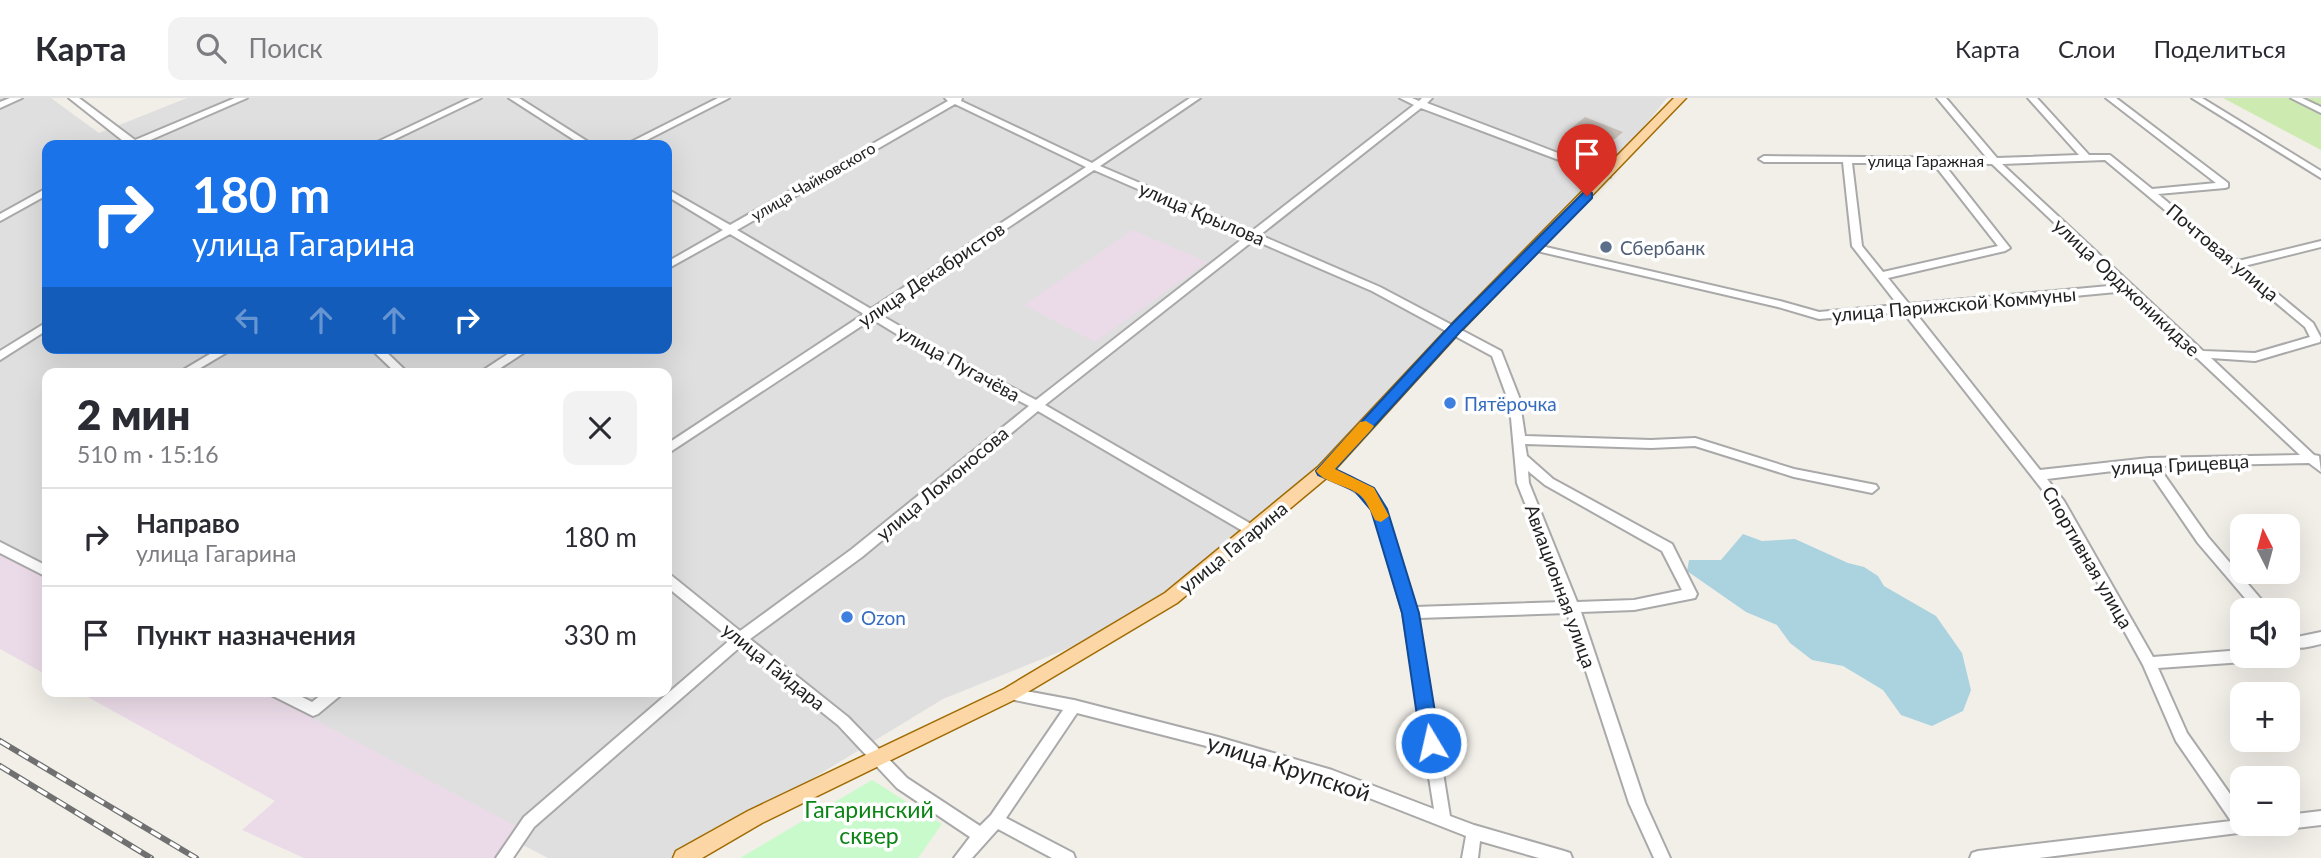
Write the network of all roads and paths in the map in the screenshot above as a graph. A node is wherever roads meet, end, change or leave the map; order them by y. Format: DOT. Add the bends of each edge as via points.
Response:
graph roads {
  1 [pos="18,98"];
  2 [pos="73,98"];
  3 [pos="243,98"];
  4 [pos="477,98"];
  5 [pos="513,98"];
  6 [pos="725,98"];
  7 [pos="1196,98"];
  8 [pos="1404,98"];
  9 [pos="1680,98"];
  10 [pos="1941,98"];
  11 [pos="2032,98"];
  12 [pos="2110,98"];
  13 [pos="2196,98"];
  14 [pos="2295,98"];
  15 [pos="954,99"];
  16 [pos="1424,101"];
  17 [pos="0,105"];
  18 [pos="2321,110"];
  19 [pos="127,140"];
  20 [pos="145,140"];
  21 [pos="387,140"];
  22 [pos="580,140"];
  23 [pos="640,140"];
  24 [pos="2087,158"];
  25 [pos="1764,159"];
  26 [pos="1847,160"];
  27 [pos="1935,160"];
  28 [pos="1994,161"];
  29 [pos="1092,166"];
  30 [pos="2321,175"];
  31 [pos="1606,176"];
  32 [pos="2152,192"];
  33 [pos="42,194"];
  34 [pos="672,195"];
  35 [pos="0,218"];
  36 [pos="729,229"];
  37 [pos="1255,234"];
  38 [pos="2321,244"];
  39 [pos="1537,248"];
  40 [pos="672,262"];
  41 [pos="2236,264"];
  42 [pos="1881,276"];
  43 [pos="2127,288"];
  44 [pos="1907,310"];
  45 [pos="871,314"];
  46 [pos="42,328"];
  47 [pos="1455,329"];
  48 [pos="218,354"];
  49 [pos="381,354"];
  50 [pos="516,354"];
  51 [pos="2197,354"];
  52 [pos="0,356"];
  53 [pos="192,368"];
  54 [pos="397,368"];
  55 [pos="492,368"];
  56 [pos="1036,405"];
  57 [pos="1520,440"];
  58 [pos="672,447"];
  59 [pos="1520,457"];
  60 [pos="2316,459"];
  61 [pos="2148,463"];
  62 [pos="2321,468"];
  63 [pos="1324,471"];
  64 [pos="2040,475"];
  65 [pos="1872,488"];
  66 [pos="1253,531"];
  67 [pos="0,547"];
  68 [pos="42,569"];
  69 [pos="672,584"];
  70 [pos="2253,598"];
  71 [pos="1572,606"];
  72 [pos="1410,613"];
  73 [pos="741,638"];
  74 [pos="2321,638"];
  75 [pos="2300,640"];
  76 [pos="2230,657"];
  77 [pos="2149,663"];
  78 [pos="1010,694"];
  79 [pos="288,697"];
  80 [pos="329,697"];
  81 [pos="1074,706"];
  82 [pos="877,757"];
  83 [pos="2230,807"];
  84 [pos="2321,818"];
  85 [pos="996,820"];
  86 [pos="2300,820"];
  87 [pos="1443,821"];
  88 [pos="2230,827"];
  89 [pos="1474,832"];
  90 [pos="980,835"];
  91 [pos="2044,855"];
  92 [pos="965,857"];
  93 [pos="504,858"];
  94 [pos="683,858"];
  95 [pos="1067,858"];
  96 [pos="1471,858"];
  97 [pos="1564,858"];
  98 [pos="1662,858"];
  99 [pos="1978,858"];
  1 -- 17 [label="street"];
  2 -- 19 [label="street"];
  3 -- 20 [label="street"];
  4 -- 21 [label="street"];
  5 -- 22 [label="street"];
  6 -- 23 [label="street"];
  7 -- 29 [label="street, улица Декабристов"];
  8 -- 16 [label="street"];
  9 -- 31 [label="main road, улица Гагарина"];
  10 -- 28 [label="street, улица Орджоникидзе"];
  11 -- 24 [label="street"];
  12 -- 32 [label="street" via="2225,185"];
  13 -- 30 [label="street"];
  14 -- 18 [label="street"];
  15 -- 29 [label="street, улица Крылова"];
  15 -- 36 [label="street, улица Чайковского"];
  16 -- 31 [label="street"];
  16 -- 37 [label="street, улица Ломоносова"];
  24 -- 28 [label="street, улица Гаражная"];
  24 -- 32 [label="street, Почтовая улица" via="2107,157"];
  25 -- 26 [label="street, улица Гаражная"];
  26 -- 27 [label="street, улица Гаражная"];
  26 -- 42 [label="street, Спортивная улица" via="1857,246"];
  27 -- 28 [label="street, улица Гаражная"];
  27 -- 42 [label="street" via="2005,248"];
  28 -- 43 [label="street, улица Орджоникидзе"];
  29 -- 37 [label="street, улица Крылова"];
  29 -- 45 [label="street, улица Декабристов"];
  31 -- 39 [label="main road, улица Гагарина"];
  32 -- 41 [label="street, Почтовая улица"];
  33 -- 35 [label="street"];
  34 -- 36 [label="street, улица Пугачёва"];
  36 -- 40 [label="street, улица Чайковского"];
  36 -- 45 [label="street, улица Пугачёва"];
  37 -- 47 [label="street, улица Крылова"];
  37 -- 56 [label="street, улица Ломоносова"];
  38 -- 41 [label="street"];
  39 -- 44 [label="street, улица Парижской Коммуны" via="1819,316"];
  39 -- 47 [label="main road, улица Гагарина"];
  41 -- 51 [label="street, Почтовая улица" via="2309,325 2316,339 2255,356"];
  42 -- 44 [label="street, Спортивная улица"];
  43 -- 44 [label="street, улица Парижской Коммуны"];
  43 -- 51 [label="street, улица Орджоникидзе"];
  44 -- 64 [label="street, Спортивная улица"];
  45 -- 56 [label="street, улица Пугачёва"];
  45 -- 58 [label="street, улица Декабристов"];
  46 -- 52 [label="street"];
  47 -- 57 [label="street, Авиационная улица" via="1497,354 1513,397"];
  47 -- 63 [label="main road, улица Гагарина"];
  48 -- 53 [label="street"];
  49 -- 54 [label="street"];
  50 -- 55 [label="street"];
  51 -- 60 [label="street, улица Орджоникидзе"];
  56 -- 66 [label="street, улица Пугачёва"];
  56 -- 73 [label="street, улица Ломоносова" via="857,553"];
  57 -- 59 [label="street, Авиационная улица"];
  57 -- 65 [label="street" via="1695,442 1794,473"];
  59 -- 71 [label="street, Авиационная улица" via="1523,482"];
  59 -- 71 [label="street" via="1558,488 1667,548 1690,594 1634,606"];
  60 -- 61 [label="street, улица Грицевца"];
  60 -- 62 [label="street, улица Орджоникидзе"];
  61 -- 64 [label="street, улица Грицевца"];
  61 -- 70 [label="street" via="2203,540"];
  63 -- 66 [label="main road, улица Гагарина"];
  63 -- 72 [label="street" via="1361,487 1374,500"];
  64 -- 77 [label="street, Спортивная улица"];
  66 -- 78 [label="main road, улица Гагарина" via="1171,598"];
  67 -- 68 [label="street"];
  69 -- 73 [label="street, улица Гайдара"];
  71 -- 72 [label="street"];
  71 -- 98 [label="street, Авиационная улица" via="1637,803"];
  72 -- 87 [label="street"];
  73 -- 82 [label="street, улица Гайдара" via="843,721"];
  73 -- 93 [label="street, улица Ломоносова" via="529,822"];
  74 -- 75 [label="street"];
  76 -- 77 [label="street"];
  77 -- 83 [label="street, Спортивная улица" via="2181,737"];
  78 -- 81 [label="street, улица Крупской"];
  78 -- 82 [label="main road, улица Гагарина"];
  79 -- 80 [label="street" via="313,710"];
  81 -- 85 [label="street"];
  81 -- 87 [label="street, улица Крупской" via="1332,777"];
  82 -- 90 [label="street, улица Гайдара" via="902,783"];
  82 -- 94 [label="main road, улица Гагарина"];
  84 -- 86 [label="street"];
  85 -- 90 [label="street"];
  85 -- 95 [label="street"];
  87 -- 89 [label="street, улица Крупской"];
  88 -- 91 [label="street"];
  89 -- 96 [label="street"];
  89 -- 97 [label="street, улица Крупской"];
  90 -- 92 [label="street"];
  91 -- 99 [label="street"];
}
